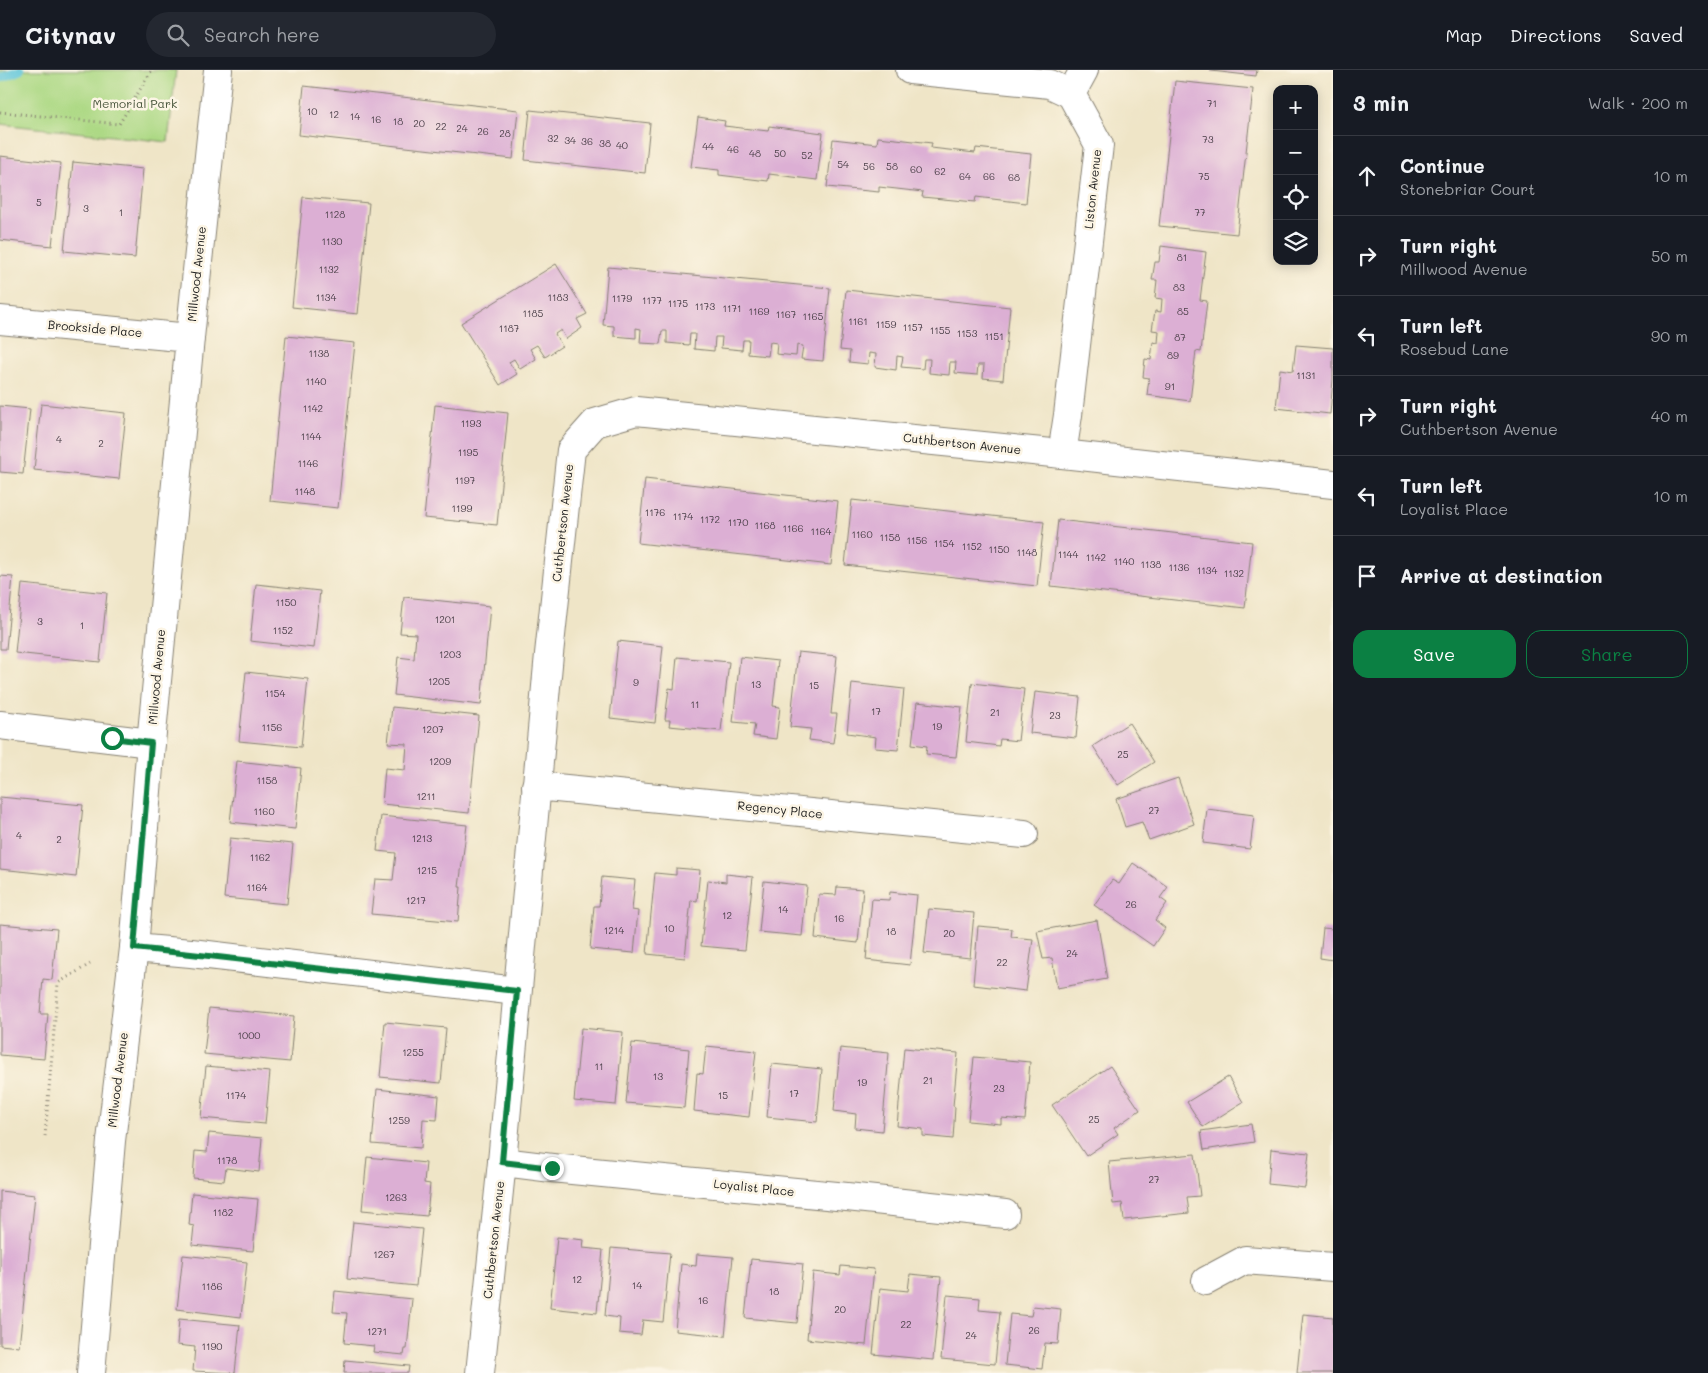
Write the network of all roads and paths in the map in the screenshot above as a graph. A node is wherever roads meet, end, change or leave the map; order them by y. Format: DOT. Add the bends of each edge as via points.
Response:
graph roads {
  1 [pos="152,70"];
  2 [pos="218,70"];
  3 [pos="910,70"];
  4 [pos="1084,70"];
  5 [pos="1072,94"];
  6 [pos="0,112"];
  7 [pos="0,320"];
  8 [pos="190,338"];
  9 [pos="1062,454"];
  10 [pos="1333,484"];
  11 [pos="0,725"];
  12 [pos="151,743"];
  13 [pos="536,786"];
  14 [pos="1024,834"];
  15 [pos="134,948"];
  16 [pos="90,964"];
  17 [pos="517,991"];
  18 [pos="45,1136"];
  19 [pos="502,1162"];
  20 [pos="1005,1214"];
  21 [pos="1333,1267"];
  22 [pos="1206,1281"];
  23 [pos="90,1373"];
  24 [pos="480,1373"];
  1 -- 6 [label="path" via="119,124"];
  2 -- 8 [label="street, Millwood Avenue"];
  3 -- 5 [label="street" via="1050,84"];
  4 -- 5 [label="street"];
  5 -- 9 [label="street, Liston Avenue" via="1099,145"];
  7 -- 8 [label="street, Brookside Place"];
  8 -- 12 [label="street, Millwood Avenue"];
  9 -- 10 [label="street, Cuthbertson Avenue"];
  9 -- 13 [label="street, Cuthbertson Avenue" via="636,410 596,423 571,450"];
  11 -- 12 [label="street"];
  12 -- 15 [label="street, Millwood Avenue"];
  13 -- 14 [label="street, Regency Place"];
  13 -- 17 [label="street, Cuthbertson Avenue"];
  15 -- 17 [label="street"];
  15 -- 23 [label="street, Millwood Avenue" via="111,1141"];
  16 -- 18 [label="path" via="58,983"];
  17 -- 19 [label="street, Cuthbertson Avenue"];
  19 -- 20 [label="street, Loyalist Place"];
  19 -- 24 [label="street, Cuthbertson Avenue"];
  21 -- 22 [label="street" via="1245,1260"];
}
